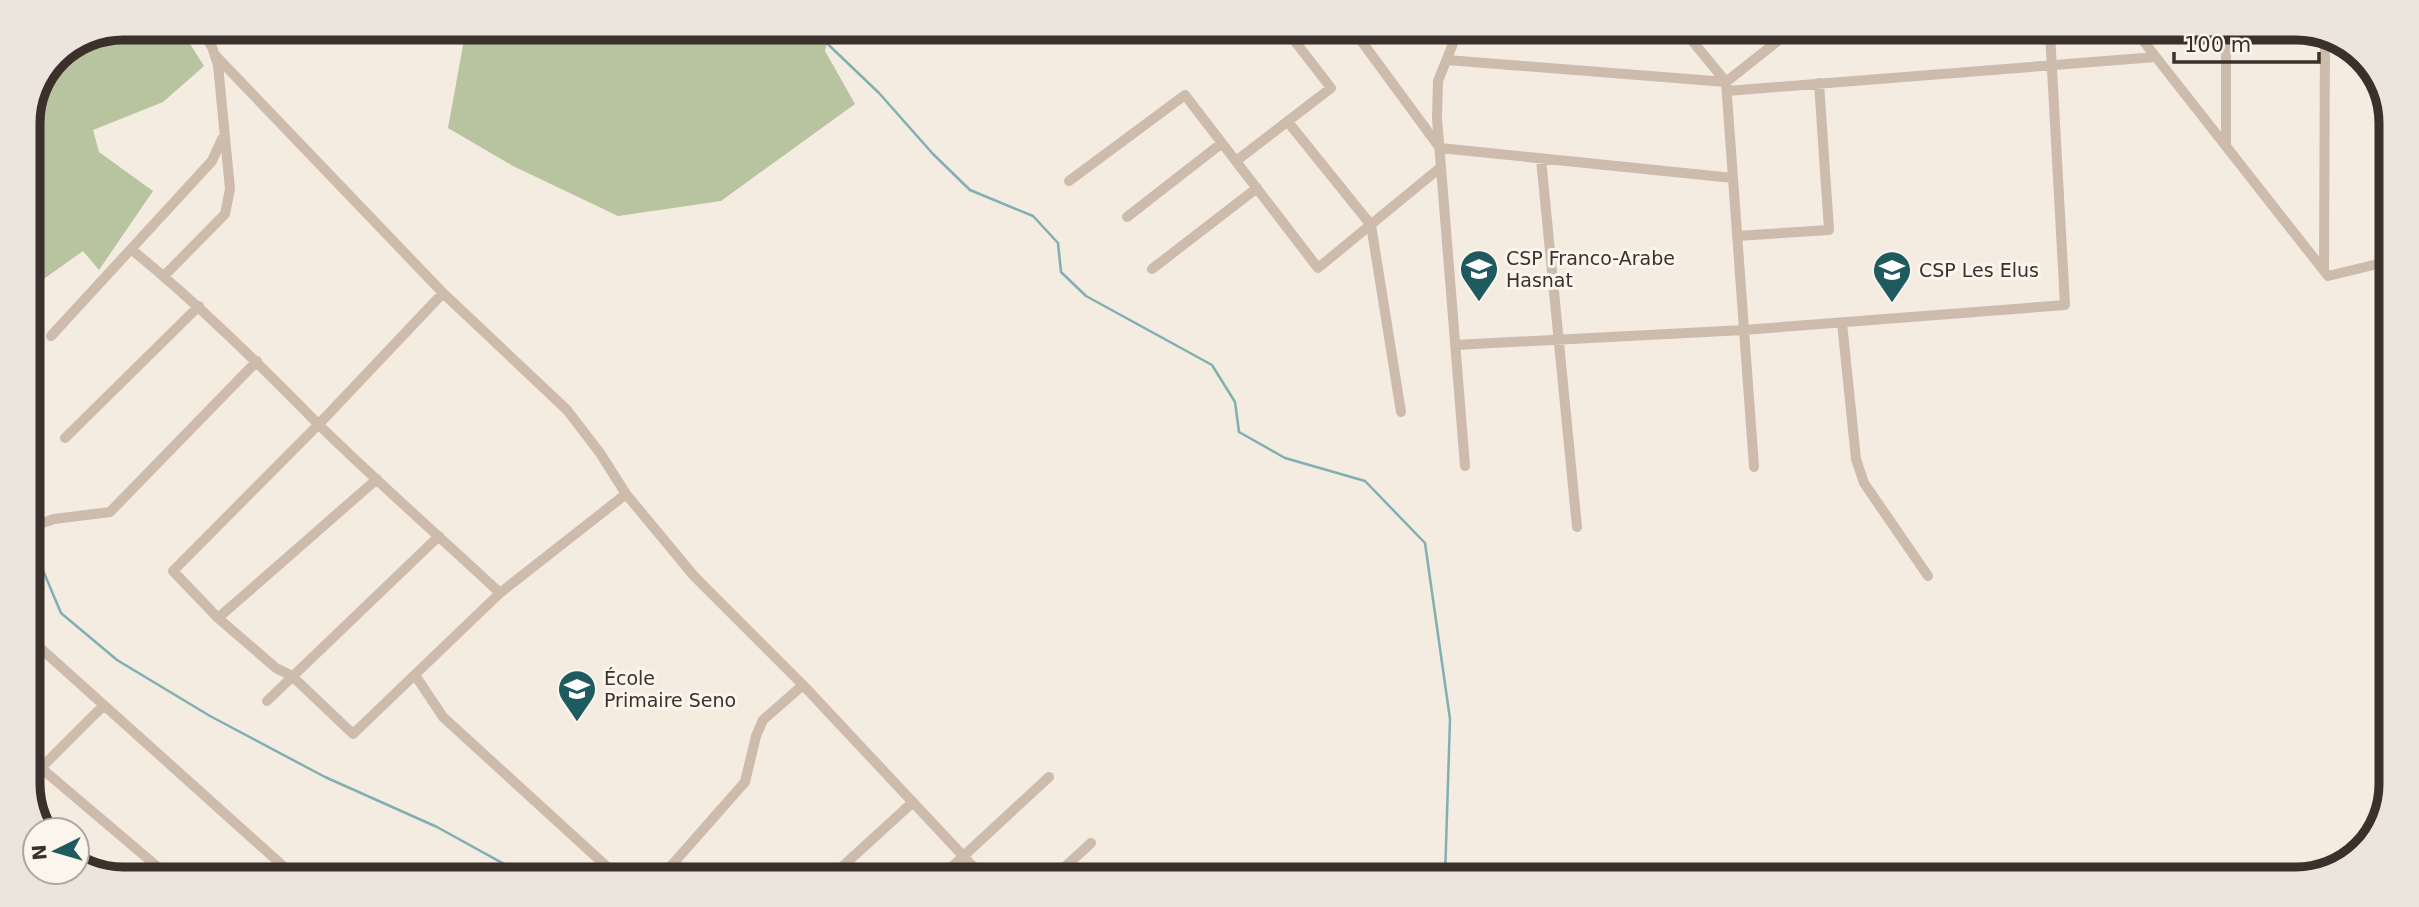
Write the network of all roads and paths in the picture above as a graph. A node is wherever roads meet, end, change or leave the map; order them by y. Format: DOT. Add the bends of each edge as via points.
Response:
graph roads {
  1 [pos="207,40"];
  2 [pos="1294,40"];
  3 [pos="1361,40"];
  4 [pos="1454,40"];
  5 [pos="1691,40"];
  6 [pos="1780,40"];
  7 [pos="2050,40"];
  8 [pos="2143,40"];
  9 [pos="2226,40"];
  10 [pos="2325,46"];
  11 [pos="215,55"];
  12 [pos="2156,57"];
  13 [pos="1447,60"];
  14 [pos="2052,65"];
  15 [pos="1819,83"];
  16 [pos="1726,86"];
  17 [pos="1288,121"];
  18 [pos="224,135"];
  19 [pos="1222,143"];
  20 [pos="2226,146"];
  21 [pos="1440,148"];
  22 [pos="1541,159"];
  23 [pos="1236,161"];
  24 [pos="1441,167"];
  25 [pos="1733,178"];
  26 [pos="1069,180"];
  27 [pos="1256,188"];
  28 [pos="1127,217"];
  29 [pos="1371,225"];
  30 [pos="1737,236"];
  31 [pos="131,249"];
  32 [pos="2379,264"];
  33 [pos="1152,268"];
  34 [pos="2324,270"];
  35 [pos="164,276"];
  36 [pos="443,293"];
  37 [pos="199,306"];
  38 [pos="1842,323"];
  39 [pos="1744,330"];
  40 [pos="51,336"];
  41 [pos="1559,340"];
  42 [pos="1455,345"];
  43 [pos="257,361"];
  44 [pos="1401,412"];
  45 [pos="319,424"];
  46 [pos="65,438"];
  47 [pos="1465,466"];
  48 [pos="1755,467"];
  49 [pos="377,479"];
  50 [pos="626,494"];
  51 [pos="40,524"];
  52 [pos="1577,527"];
  53 [pos="439,536"];
  54 [pos="1928,576"];
  55 [pos="500,593"];
  56 [pos="218,618"];
  57 [pos="40,647"];
  58 [pos="415,675"];
  59 [pos="292,676"];
  60 [pos="803,685"];
  61 [pos="267,701"];
  62 [pos="104,705"];
  63 [pos="41,768"];
  64 [pos="1049,777"];
  65 [pos="913,802"];
  66 [pos="1091,843"];
  67 [pos="964,856"];
  68 [pos="158,867"];
  69 [pos="284,867"];
  70 [pos="608,867"];
  71 [pos="670,867"];
  72 [pos="842,867"];
  73 [pos="952,867"];
  74 [pos="974,867"];
  75 [pos="1065,867"];
  1 -- 11 [label="street"];
  2 -- 17 [label="street" via="1331,88"];
  3 -- 21 [label="street"];
  4 -- 13 [label="street"];
  5 -- 16 [label="street"];
  6 -- 16 [label="street"];
  7 -- 14 [label="street"];
  8 -- 12 [label="street"];
  9 -- 20 [label="street"];
  10 -- 34 [label="street"];
  11 -- 18 [label="street"];
  11 -- 36 [label="street"];
  12 -- 14 [label="street"];
  12 -- 20 [label="street"];
  13 -- 16 [label="street"];
  13 -- 21 [label="street" via="1438,81"];
  14 -- 15 [label="street"];
  14 -- 38 [label="street" via="2065,305"];
  15 -- 16 [label="street"];
  15 -- 30 [label="street" via="1829,230"];
  16 -- 25 [label="street"];
  17 -- 23 [label="street"];
  17 -- 29 [label="street"];
  18 -- 31 [label="street" via="212,161"];
  18 -- 35 [label="street" via="230,189 225,214"];
  19 -- 23 [label="street"];
  19 -- 26 [label="street" via="1185,95"];
  19 -- 28 [label="street"];
  20 -- 34 [label="street"];
  21 -- 22 [label="street"];
  21 -- 24 [label="street"];
  22 -- 25 [label="street"];
  22 -- 41 [label="street"];
  23 -- 27 [label="street"];
  24 -- 29 [label="street"];
  24 -- 42 [label="street"];
  25 -- 30 [label="street"];
  27 -- 29 [label="street" via="1318,268"];
  27 -- 33 [label="street"];
  29 -- 44 [label="street"];
  30 -- 39 [label="street"];
  31 -- 35 [label="street"];
  31 -- 40 [label="street"];
  32 -- 34 [label="street" via="2328,276"];
  35 -- 37 [label="street"];
  36 -- 45 [label="street"];
  36 -- 50 [label="street" via="566,410"];
  37 -- 43 [label="street"];
  37 -- 46 [label="street"];
  38 -- 39 [label="street"];
  38 -- 54 [label="street" via="1856,459 1864,483"];
  39 -- 41 [label="street"];
  39 -- 48 [label="street"];
  41 -- 42 [label="street"];
  41 -- 52 [label="street"];
  42 -- 47 [label="street"];
  43 -- 45 [label="street"];
  43 -- 51 [label="street" via="110,512"];
  45 -- 49 [label="street"];
  45 -- 56 [label="street" via="173,571"];
  49 -- 53 [label="street"];
  49 -- 56 [label="street"];
  50 -- 55 [label="street"];
  50 -- 60 [label="street" via="694,576"];
  53 -- 55 [label="street"];
  53 -- 59 [label="street"];
  55 -- 58 [label="street"];
  56 -- 59 [label="street" via="276,668"];
  57 -- 62 [label="street"];
  58 -- 59 [label="street" via="354,734"];
  58 -- 70 [label="street" via="443,717"];
  59 -- 61 [label="street"];
  60 -- 65 [label="street"];
  60 -- 71 [label="street" via="763,720 745,782"];
  62 -- 63 [label="street"];
  62 -- 69 [label="street"];
  63 -- 68 [label="street"];
  64 -- 67 [label="street"];
  65 -- 67 [label="street"];
  65 -- 72 [label="street"];
  66 -- 75 [label="street"];
  67 -- 73 [label="street"];
  67 -- 74 [label="street"];
}
